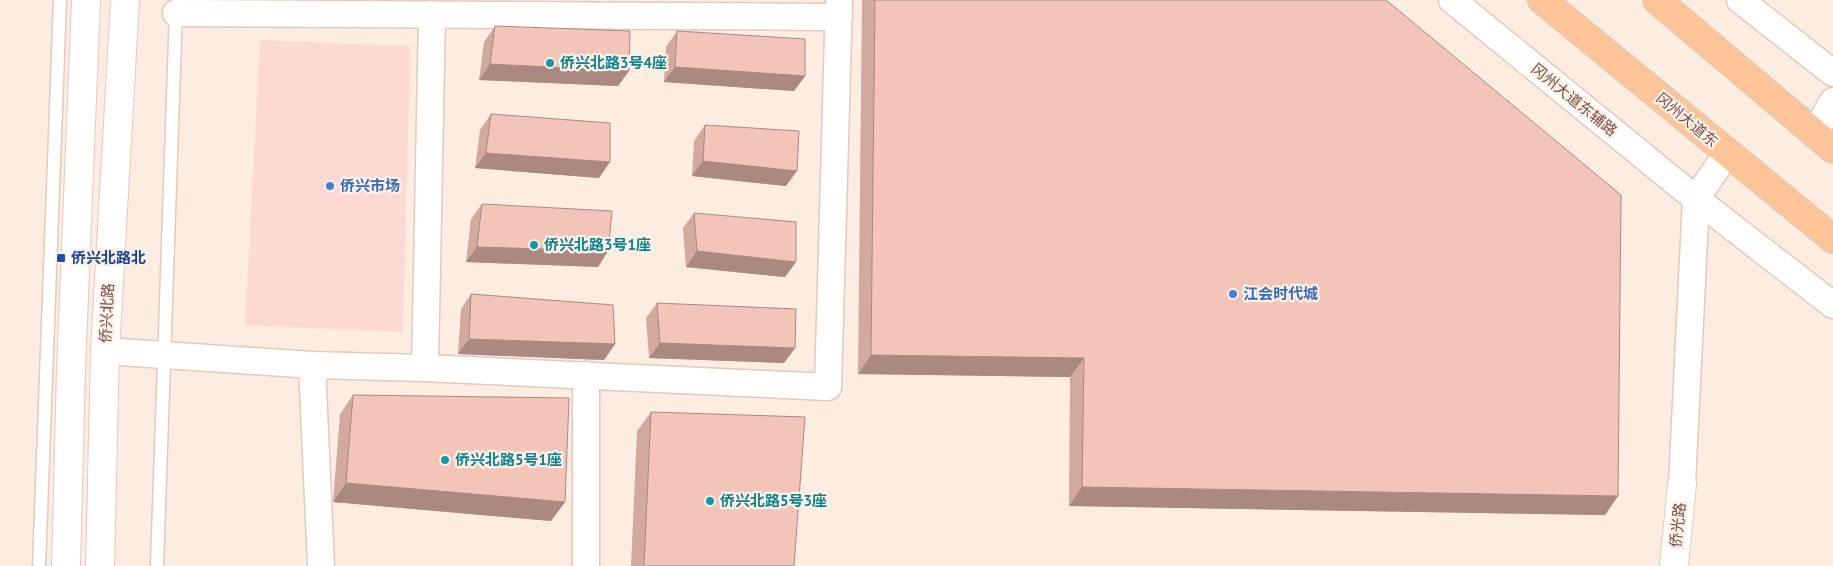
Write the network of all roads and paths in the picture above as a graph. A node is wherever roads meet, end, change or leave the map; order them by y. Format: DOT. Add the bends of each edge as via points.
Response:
graph roads {
  1 [pos="60,0"];
  2 [pos="86,0"];
  3 [pos="125,0"];
  4 [pos="1452,0"];
  5 [pos="1542,0"];
  6 [pos="1657,0"];
  7 [pos="1740,0"];
  8 [pos="176,6"];
  9 [pos="839,8"];
  10 [pos="432,14"];
  11 [pos="1833,73"];
  12 [pos="1833,101"];
  13 [pos="1824,141"];
  14 [pos="1727,154"];
  15 [pos="1696,199"];
  16 [pos="1833,239"];
  17 [pos="1833,305"];
  18 [pos="105,352"];
  19 [pos="163,354"];
  20 [pos="312,365"];
  21 [pos="425,368"];
  22 [pos="586,376"];
  23 [pos="1682,484"];
  24 [pos="39,566"];
  25 [pos="66,566"];
  26 [pos="100,566"];
  27 [pos="157,566"];
  28 [pos="320,566"];
  29 [pos="586,566"];
  30 [pos="1674,566"];
  1 -- 24 [label="lane"];
  2 -- 25 [label="main road" via="70,368"];
  3 -- 18 [label="main road, 侨兴北路"];
  4 -- 15 [label="street, 冈州大道东辅路"];
  5 -- 14 [label="main road, 冈州大道东"];
  6 -- 13 [label="main road"];
  7 -- 11 [label="street"];
  8 -- 10 [label="street"];
  8 -- 19 [label="lane"];
  9 -- 10 [label="street"];
  9 -- 22 [label="street" via="828,388"];
  10 -- 21 [label="street"];
  12 -- 13 [label="street"];
  14 -- 15 [label="street"];
  14 -- 16 [label="main road, 冈州大道东"];
  15 -- 17 [label="street, 冈州大道东辅路"];
  15 -- 23 [label="street"];
  18 -- 19 [label="street"];
  18 -- 26 [label="main road, 侨兴北路"];
  19 -- 20 [label="street"];
  19 -- 27 [label="lane"];
  20 -- 21 [label="street"];
  20 -- 28 [label="street"];
  21 -- 22 [label="street"];
  22 -- 29 [label="street"];
  23 -- 30 [label="main road, 侨光路"];
}
